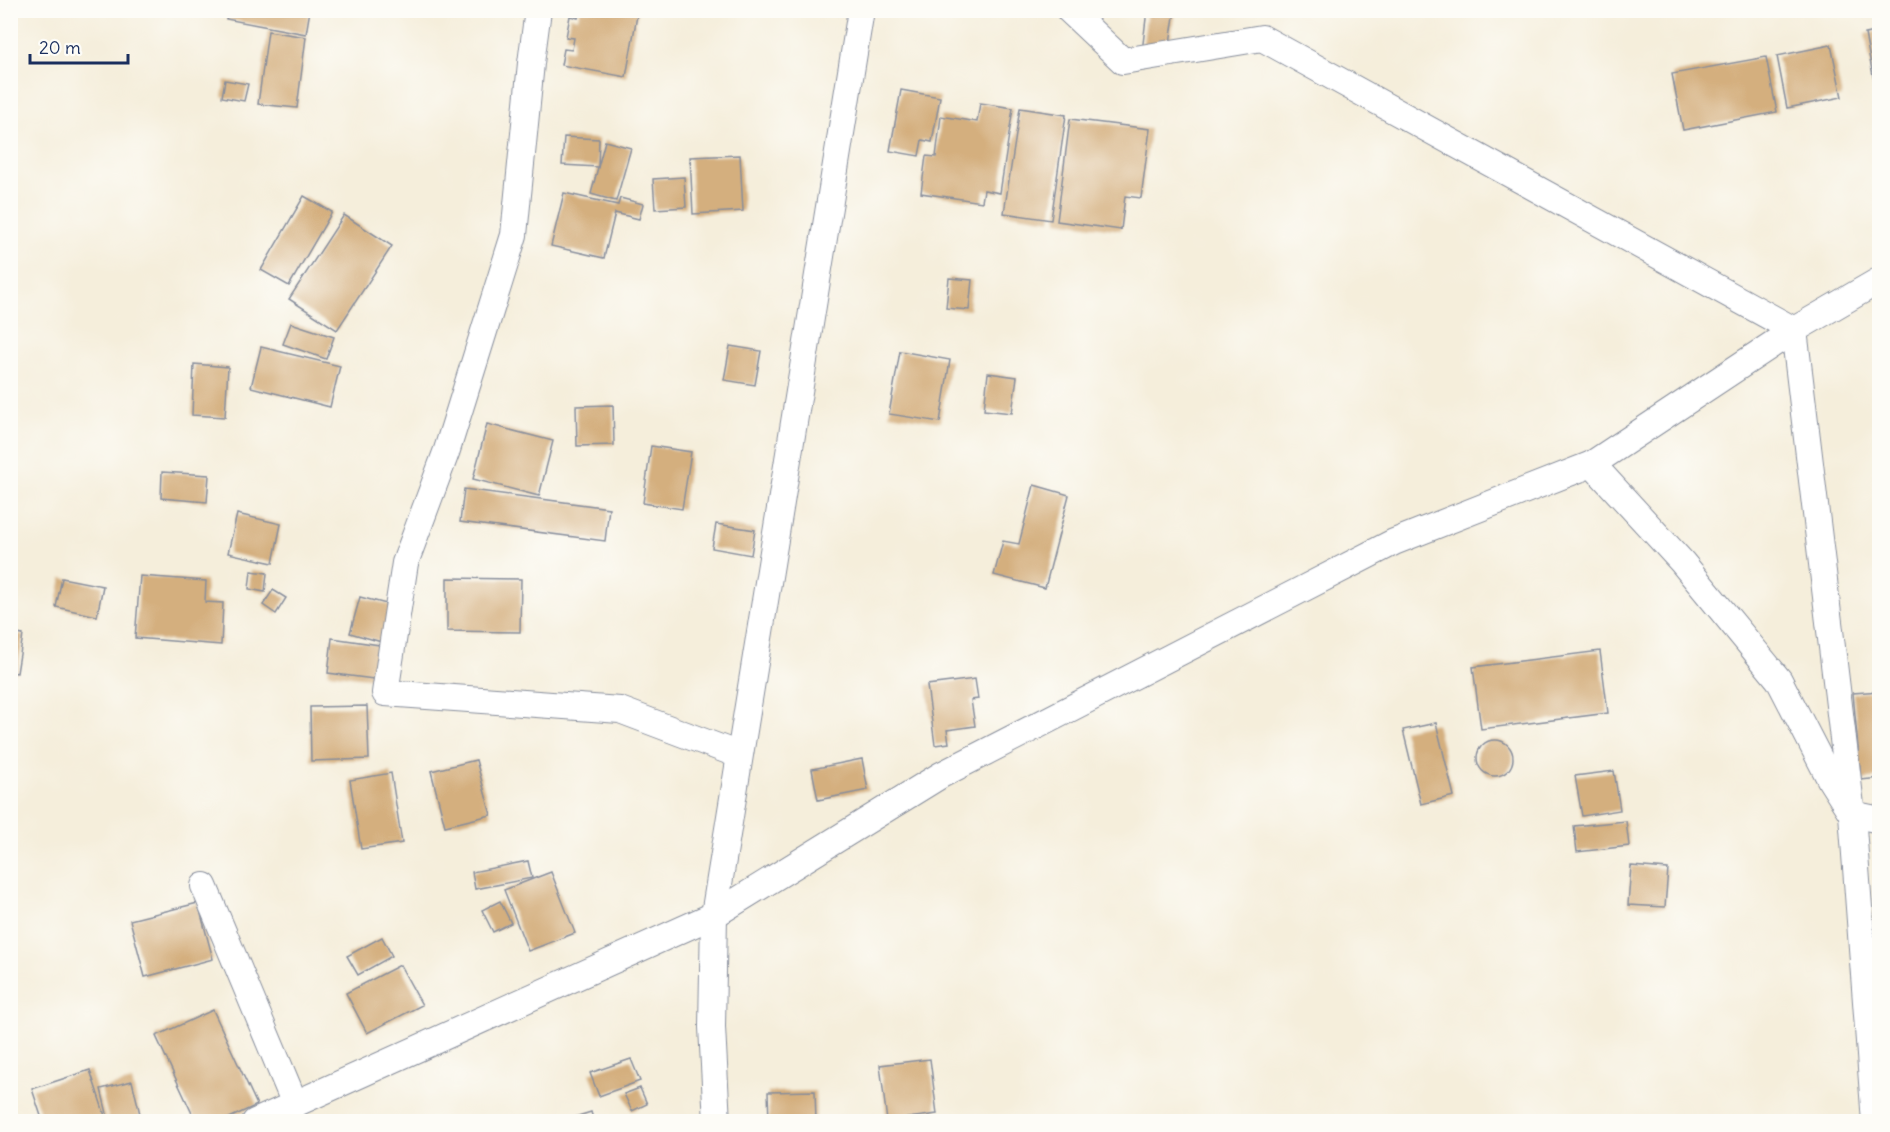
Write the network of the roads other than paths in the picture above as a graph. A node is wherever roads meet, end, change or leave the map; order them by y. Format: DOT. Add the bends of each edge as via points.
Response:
graph roads {
  1 [pos="538,10"];
  2 [pos="861,10"];
  3 [pos="1069,10"];
  4 [pos="1880,280"];
  5 [pos="1794,330"];
  6 [pos="1592,464"];
  7 [pos="739,755"];
  8 [pos="1852,814"];
  9 [pos="1880,820"];
  10 [pos="204,885"];
  11 [pos="714,915"];
  12 [pos="295,1104"];
  13 [pos="255,1122"];
  14 [pos="717,1122"];
  15 [pos="1875,1122"];
  1 -- 7 [label="street" via="514,235 447,450 405,562 385,693 620,710"];
  2 -- 7 [label="street"];
  3 -- 5 [label="street" via="1123,61 1262,38"];
  4 -- 5 [label="street"];
  5 -- 6 [label="street"];
  5 -- 8 [label="street"];
  6 -- 8 [label="street" via="1682,562 1779,680"];
  6 -- 11 [label="street" via="1394,542 941,775"];
  7 -- 11 [label="street"];
  8 -- 9 [label="street"];
  8 -- 15 [label="street"];
  10 -- 12 [label="street"];
  11 -- 12 [label="street"];
  11 -- 14 [label="street" via="712,1027"];
  12 -- 13 [label="street"];
}
